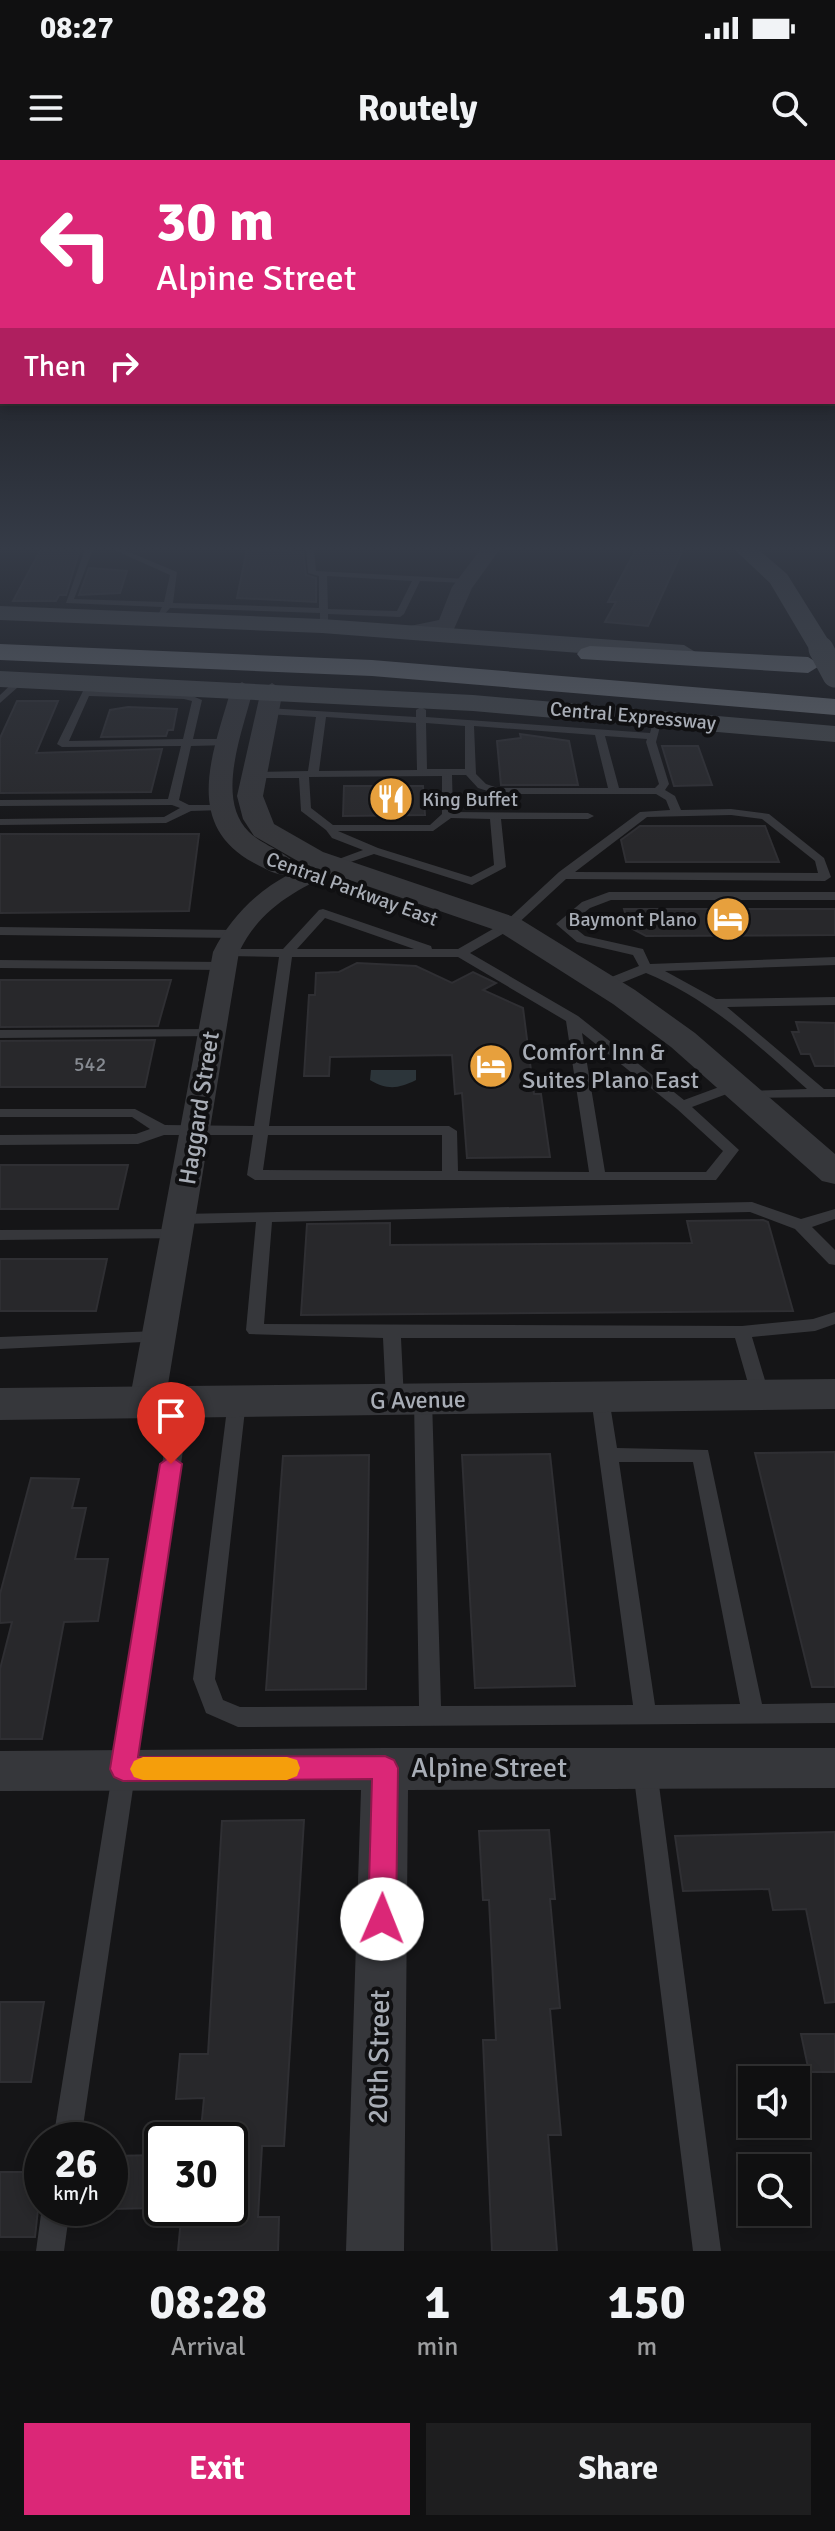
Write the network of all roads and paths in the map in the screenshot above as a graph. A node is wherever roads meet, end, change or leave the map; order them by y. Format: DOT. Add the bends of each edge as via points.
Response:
graph roads {
  1 [pos="199,647"];
  2 [pos="474,647"];
  3 [pos="630,647"];
  4 [pos="0,655"];
  5 [pos="821,660"];
  6 [pos="835,675"];
  7 [pos="11,679"];
  8 [pos="90,687"];
  9 [pos="242,689"];
  10 [pos="187,691"];
  11 [pos="835,691"];
  12 [pos="0,700"];
  13 [pos="270,701"];
  14 [pos="835,707"];
  15 [pos="421,710"];
  16 [pos="322,713"];
  17 [pos="715,722"];
  18 [pos="471,723"];
  19 [pos="656,726"];
  20 [pos="599,732"];
  21 [pos="835,734"];
  22 [pos="189,742"];
  23 [pos="230,742"];
  24 [pos="470,772"];
  25 [pos="422,773"];
  26 [pos="447,773"];
  27 [pos="309,774"];
  28 [pos="223,775"];
  29 [pos="254,775"];
  30 [pos="614,791"];
  31 [pos="658,791"];
  32 [pos="173,802"];
  33 [pos="0,803"];
  34 [pos="251,805"];
  35 [pos="189,808"];
  36 [pos="220,808"];
  37 [pos="677,814"];
  38 [pos="448,815"];
  39 [pos="495,815"];
  40 [pos="588,816"];
  41 [pos="0,822"];
  42 [pos="330,828"];
  43 [pos="374,850"];
  44 [pos="332,865"];
  45 [pos="563,875"];
  46 [pos="304,876"];
  47 [pos="835,896"];
  48 [pos="0,931"];
  49 [pos="511,935"];
  50 [pos="228,951"];
  51 [pos="286,953"];
  52 [pos="438,953"];
  53 [pos="461,953"];
  54 [pos="835,961"];
  55 [pos="0,964"];
  56 [pos="646,968"];
  57 [pos="604,985"];
  58 [pos="835,1001"];
  59 [pos="714,1003"];
  60 [pos="573,1019"];
  61 [pos="211,1033"];
  62 [pos="0,1034"];
  63 [pos="740,1091"];
  64 [pos="828,1093"];
  65 [pos="682,1106"];
  66 [pos="0,1113"];
  67 [pos="162,1130"];
  68 [pos="197,1130"];
  69 [pos="262,1130"];
  70 [pos="0,1140"];
  71 [pos="835,1173"];
  72 [pos="450,1176"];
  73 [pos="598,1177"];
  74 [pos="835,1214"];
  75 [pos="264,1218"];
  76 [pos="801,1225"];
  77 [pos="179,1227"];
  78 [pos="0,1235"];
  79 [pos="835,1260"];
  80 [pos="835,1318"];
  81 [pos="392,1332"];
  82 [pos="742,1332"];
  83 [pos="158,1337"];
  84 [pos="0,1343"];
  85 [pos="835,1394"];
  86 [pos="761,1397"];
  87 [pos="600,1398"];
  88 [pos="409,1400"];
  89 [pos="237,1401"];
  90 [pos="164,1403"];
  91 [pos="0,1404"];
  92 [pos="609,1455"];
  93 [pos="835,1713"];
  94 [pos="753,1714"];
  95 [pos="646,1716"];
  96 [pos="430,1717"];
  97 [pos="385,1768"];
  98 [pos="645,1768"];
  99 [pos="835,1768"];
  100 [pos="123,1769"];
  101 [pos="0,1771"];
  102 [pos="70,2122"];
  103 [pos="53,2226"];
  104 [pos="50,2251"];
  105 [pos="375,2251"];
  106 [pos="707,2251"];
  1 -- 11 [label="highway, Central Expressway" via="452,659"];
  2 -- 5 [label="highway" via="679,660"];
  3 -- 5 [label="main road"];
  4 -- 14 [label="highway, Central Expressway" via="372,668"];
  4 -- 17 [label="highway" via="659,709"];
  5 -- 6 [label="main road, bridge"];
  7 -- 8 [label="main road, Central Expressway"];
  7 -- 12 [label="lane"];
  8 -- 10 [label="main road, Central Expressway"];
  8 -- 22 [label="lane" via="62,744"];
  9 -- 10 [label="main road, Central Expressway"];
  9 -- 13 [label="main road, Central Expressway"];
  9 -- 23 [label="street"];
  10 -- 22 [label="lane" via="197,700"];
  13 -- 15 [label="main road, Central Expressway"];
  13 -- 16 [label="lane"];
  13 -- 29 [label="street"];
  15 -- 16 [label="lane"];
  15 -- 18 [label="lane"];
  15 -- 19 [label="main road, Central Expressway"];
  15 -- 25 [label="lane"];
  16 -- 27 [label="lane"];
  17 -- 19 [label="main road, Central Expressway"];
  17 -- 21 [label="main road, Central Expressway"];
  18 -- 20 [label="lane"];
  18 -- 24 [label="lane"];
  19 -- 20 [label="lane"];
  19 -- 31 [label="lane" via="651,742 664,784"];
  20 -- 30 [label="lane"];
  22 -- 23 [label="lane"];
  22 -- 32 [label="lane"];
  23 -- 28 [label="street"];
  24 -- 26 [label="lane"];
  24 -- 30 [label="lane" via="482,786 497,791"];
  25 -- 26 [label="lane"];
  25 -- 27 [label="lane"];
  26 -- 38 [label="lane"];
  27 -- 29 [label="lane"];
  27 -- 42 [label="lane" via="305,809"];
  28 -- 29 [label="street"];
  28 -- 36 [label="street"];
  29 -- 34 [label="street"];
  30 -- 31 [label="lane"];
  31 -- 37 [label="lane" via="671,798"];
  32 -- 33 [label="lane"];
  32 -- 35 [label="lane"];
  34 -- 36 [label="street"];
  34 -- 44 [label="street, Central Parkway East" via="264,830 292,849"];
  35 -- 36 [label="lane"];
  35 -- 41 [label="lane" via="166,820"];
  36 -- 46 [label="street, Central Parkway East" via="238,840 265,860"];
  37 -- 45 [label="lane" via="644,814"];
  37 -- 45 [label="lane" via="765,816 820,860 825,877"];
  38 -- 39 [label="lane"];
  38 -- 42 [label="lane" via="433,828"];
  39 -- 40 [label="lane"];
  39 -- 43 [label="lane" via="500,867 472,881"];
  42 -- 43 [label="lane" via="336,836"];
  43 -- 44 [label="lane"];
  44 -- 46 [label="street, Haggard Street"];
  44 -- 49 [label="street, Central Parkway East"];
  45 -- 49 [label="lane"];
  46 -- 49 [label="street, Central Parkway East"];
  46 -- 50 [label="street, Haggard Street" via="253,908"];
  47 -- 56 [label="lane" via="609,896 586,905 562,924 581,939 638,952"];
  48 -- 50 [label="lane"];
  49 -- 53 [label="lane"];
  49 -- 57 [label="street, Central Parkway East"];
  50 -- 51 [label="lane"];
  50 -- 55 [label="lane"];
  50 -- 61 [label="street, Haggard Street"];
  51 -- 52 [label="lane"];
  51 -- 52 [label="lane" via="323,913"];
  51 -- 69 [label="lane"];
  52 -- 53 [label="lane"];
  53 -- 60 [label="lane"];
  54 -- 56 [label="lane"];
  56 -- 57 [label="lane"];
  56 -- 59 [label="lane" via="694,988"];
  57 -- 63 [label="street, Central Parkway East" via="683,1040"];
  58 -- 59 [label="lane"];
  59 -- 64 [label="lane"];
  60 -- 65 [label="lane"];
  60 -- 73 [label="lane"];
  61 -- 62 [label="lane"];
  61 -- 68 [label="street, Haggard Street"];
  63 -- 64 [label="lane"];
  63 -- 65 [label="lane"];
  63 -- 71 [label="street, Central Parkway East"];
  65 -- 73 [label="lane" via="731,1150 710,1177"];
  66 -- 67 [label="lane" via="135,1113"];
  67 -- 68 [label="lane"];
  67 -- 70 [label="lane" via="138,1139"];
  68 -- 69 [label="lane"];
  68 -- 77 [label="street, Haggard Street"];
  69 -- 72 [label="lane" via="449,1131"];
  69 -- 72 [label="lane" via="255,1175"];
  72 -- 73 [label="lane"];
  74 -- 76 [label="lane"];
  75 -- 76 [label="lane" via="752,1207"];
  75 -- 77 [label="lane"];
  75 -- 81 [label="lane" via="255,1330"];
  76 -- 79 [label="lane"];
  77 -- 78 [label="lane"];
  77 -- 83 [label="street, Haggard Street"];
  80 -- 82 [label="lane"];
  81 -- 82 [label="lane"];
  81 -- 88 [label="lane"];
  82 -- 86 [label="lane"];
  83 -- 84 [label="lane"];
  83 -- 90 [label="street, Haggard Street"];
  85 -- 86 [label="street, G Avenue"];
  86 -- 87 [label="street, G Avenue"];
  87 -- 88 [label="street, G Avenue"];
  87 -- 92 [label="lane"];
  88 -- 89 [label="street, G Avenue"];
  88 -- 96 [label="lane"];
  89 -- 90 [label="street, G Avenue"];
  89 -- 96 [label="lane" via="204,1679 214,1706 238,1717"];
  90 -- 91 [label="street, G Avenue"];
  90 -- 100 [label="lane"];
  92 -- 94 [label="lane" via="701,1455"];
  92 -- 95 [label="lane"];
  93 -- 94 [label="lane"];
  94 -- 95 [label="lane"];
  95 -- 96 [label="lane"];
  97 -- 98 [label="street, Alpine Street"];
  97 -- 100 [label="street, Alpine Street"];
  97 -- 105 [label="street, 20th Street"];
  98 -- 99 [label="street, Alpine Street"];
  98 -- 106 [label="lane"];
  100 -- 101 [label="street, Alpine Street"];
  100 -- 102 [label="lane"];
  103 -- 104 [label="lane"];
}
